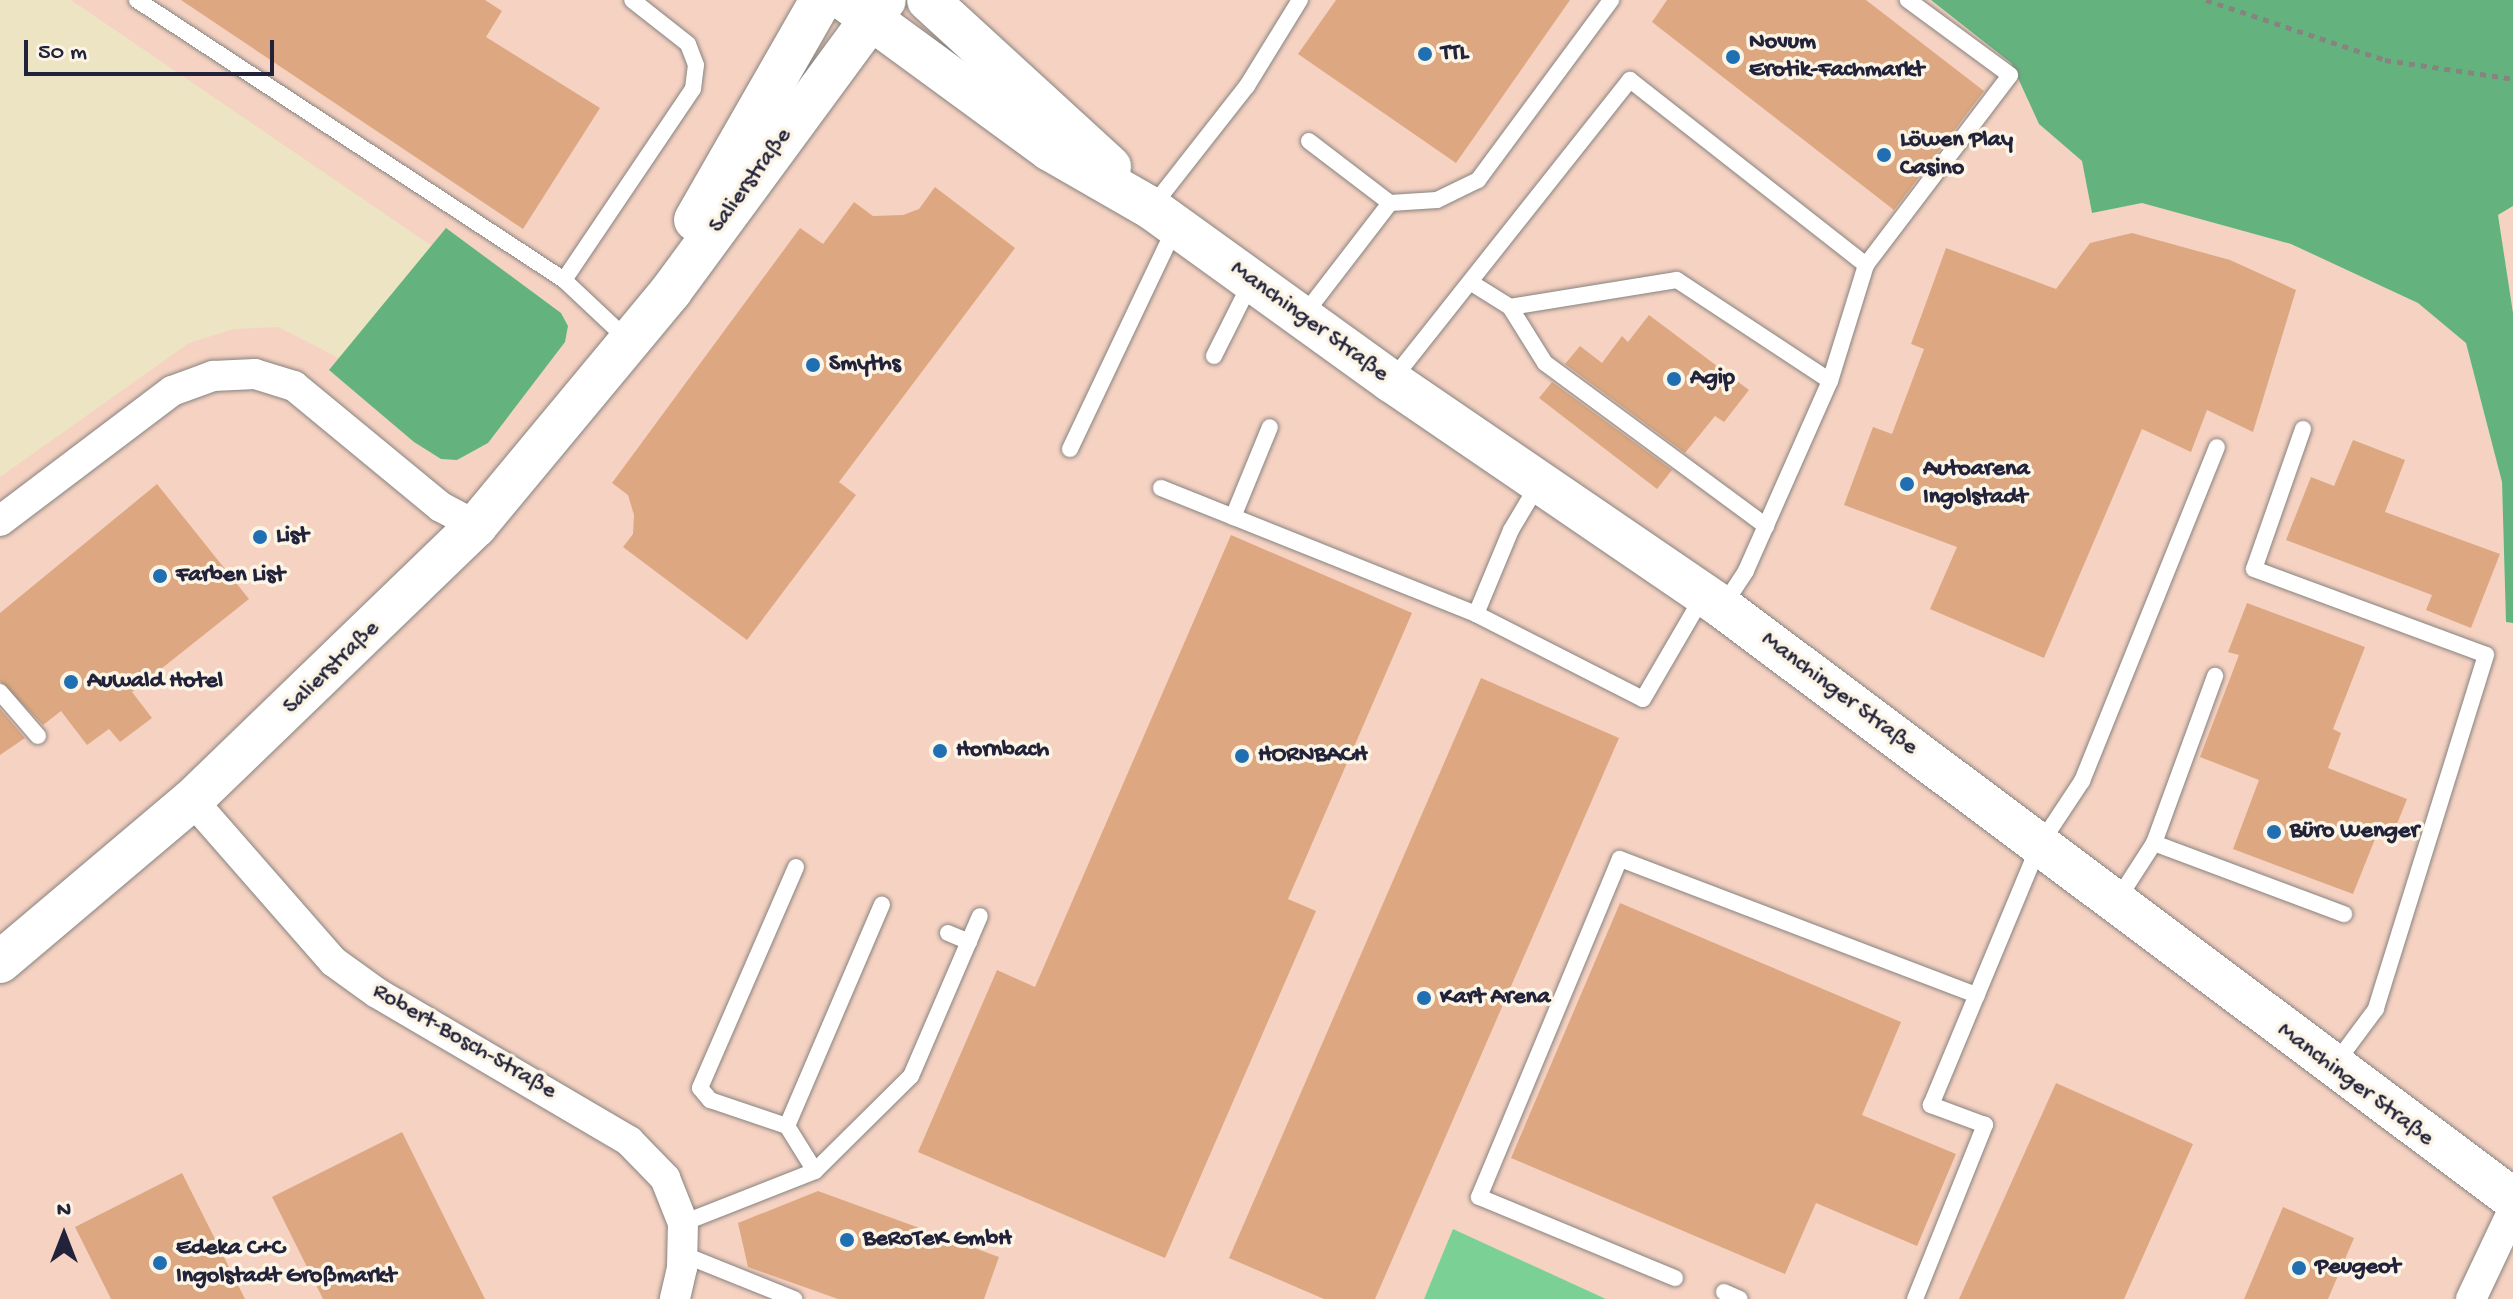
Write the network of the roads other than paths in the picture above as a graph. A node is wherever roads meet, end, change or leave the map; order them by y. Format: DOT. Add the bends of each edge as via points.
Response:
graph roads {
  1 [pos="137,0"];
  2 [pos="632,0"];
  3 [pos="821,0"];
  4 [pos="928,0"];
  5 [pos="1300,0"];
  6 [pos="1611,0"];
  7 [pos="1908,0"];
  8 [pos="867,7"];
  9 [pos="1309,141"];
  10 [pos="1390,203"];
  11 [pos="1163,217"];
  12 [pos="1866,265"];
  13 [pos="564,280"];
  14 [pos="1252,280"];
  15 [pos="1470,282"];
  16 [pos="1510,307"];
  17 [pos="1302,317"];
  18 [pos="628,340"];
  19 [pos="1214,356"];
  20 [pos="1391,381"];
  21 [pos="1830,381"];
  22 [pos="1270,427"];
  23 [pos="2303,429"];
  24 [pos="2217,447"];
  25 [pos="1070,449"];
  26 [pos="1540,482"];
  27 [pos="1161,488"];
  28 [pos="1233,517"];
  29 [pos="0,521"];
  30 [pos="476,526"];
  31 [pos="1766,526"];
  32 [pos="1713,601"];
  33 [pos="1476,614"];
  34 [pos="2215,676"];
  35 [pos="0,692"];
  36 [pos="38,736"];
  37 [pos="192,800"];
  38 [pos="2154,843"];
  39 [pos="2039,846"];
  40 [pos="796,867"];
  41 [pos="2115,903"];
  42 [pos="882,904"];
  43 [pos="2344,914"];
  44 [pos="980,916"];
  45 [pos="948,933"];
  46 [pos="969,942"];
  47 [pos="0,962"];
  48 [pos="1977,995"];
  49 [pos="2332,1069"];
  50 [pos="787,1126"];
  51 [pos="815,1171"];
  52 [pos="2513,1199"];
  53 [pos="2513,1210"];
  54 [pos="683,1223"];
  55 [pos="682,1254"];
  56 [pos="1675,1278"];
  57 [pos="1724,1292"];
  58 [pos="675,1299"];
  59 [pos="794,1299"];
  60 [pos="1740,1299"];
  61 [pos="1915,1299"];
  62 [pos="2471,1299"];
  1 -- 13 [label="lane"];
  2 -- 13 [label="lane" via="688,44 696,65 693,89"];
  3 -- 18 [label="main road, Salierstraße"];
  4 -- 11 [label="main road, Manchinger Straße"];
  5 -- 11 [label="lane"];
  6 -- 10 [label="lane" via="1478,180 1437,200"];
  7 -- 12 [label="lane" via="2010,75"];
  8 -- 11 [label="main road, Manchinger Straße" via="1050,150"];
  8 -- 18 [label="main road, Salierstraße" via="671,291"];
  9 -- 10 [label="lane"];
  10 -- 17 [label="lane"];
  11 -- 14 [label="main road, Manchinger Straße"];
  11 -- 25 [label="lane"];
  12 -- 15 [label="lane" via="1630,80"];
  12 -- 21 [label="lane"];
  13 -- 18 [label="lane"];
  14 -- 17 [label="main road, Manchinger Straße"];
  14 -- 19 [label="lane"];
  15 -- 16 [label="lane"];
  15 -- 20 [label="lane"];
  16 -- 21 [label="lane" via="1677,280"];
  16 -- 31 [label="lane" via="1545,363"];
  17 -- 20 [label="main road, Manchinger Straße"];
  18 -- 30 [label="main road, Salierstraße"];
  20 -- 26 [label="main road, Manchinger Straße"];
  21 -- 31 [label="lane"];
  22 -- 28 [label="lane"];
  23 -- 49 [label="lane" via="2254,569 2486,655 2376,1009"];
  24 -- 39 [label="lane" via="2082,781"];
  26 -- 32 [label="main road, Manchinger Straße"];
  26 -- 33 [label="lane" via="1511,530"];
  27 -- 28 [label="lane"];
  28 -- 33 [label="lane"];
  29 -- 30 [label="street" via="172,391 213,376 255,374 294,386 441,507"];
  30 -- 37 [label="main road, Salierstraße"];
  31 -- 32 [label="lane" via="1746,571"];
  32 -- 33 [label="lane" via="1643,699"];
  32 -- 39 [label="main road, Manchinger Straße"];
  34 -- 38 [label="lane"];
  35 -- 36 [label="lane"];
  37 -- 47 [label="main road, Salierstraße"];
  37 -- 54 [label="street, Robert-Bosch-Straße" via="334,962 377,993 629,1141 665,1178"];
  38 -- 41 [label="lane"];
  38 -- 43 [label="lane"];
  39 -- 41 [label="main road, Manchinger Straße"];
  39 -- 48 [label="lane"];
  40 -- 50 [label="lane" via="700,1088 710,1100"];
  41 -- 49 [label="main road, Manchinger Straße"];
  42 -- 50 [label="lane"];
  44 -- 46 [label="lane"];
  45 -- 46 [label="lane"];
  46 -- 51 [label="lane" via="911,1076"];
  48 -- 56 [label="lane" via="1620,859 1479,1197"];
  48 -- 61 [label="lane" via="1931,1105 1985,1125"];
  49 -- 52 [label="main road, Manchinger Straße"];
  50 -- 51 [label="lane"];
  51 -- 54 [label="lane"];
  53 -- 62 [label="street"];
  54 -- 55 [label="street, Robert-Bosch-Straße"];
  55 -- 58 [label="street, Robert-Bosch-Straße"];
  55 -- 59 [label="lane"];
  57 -- 60 [label="lane"];
}
